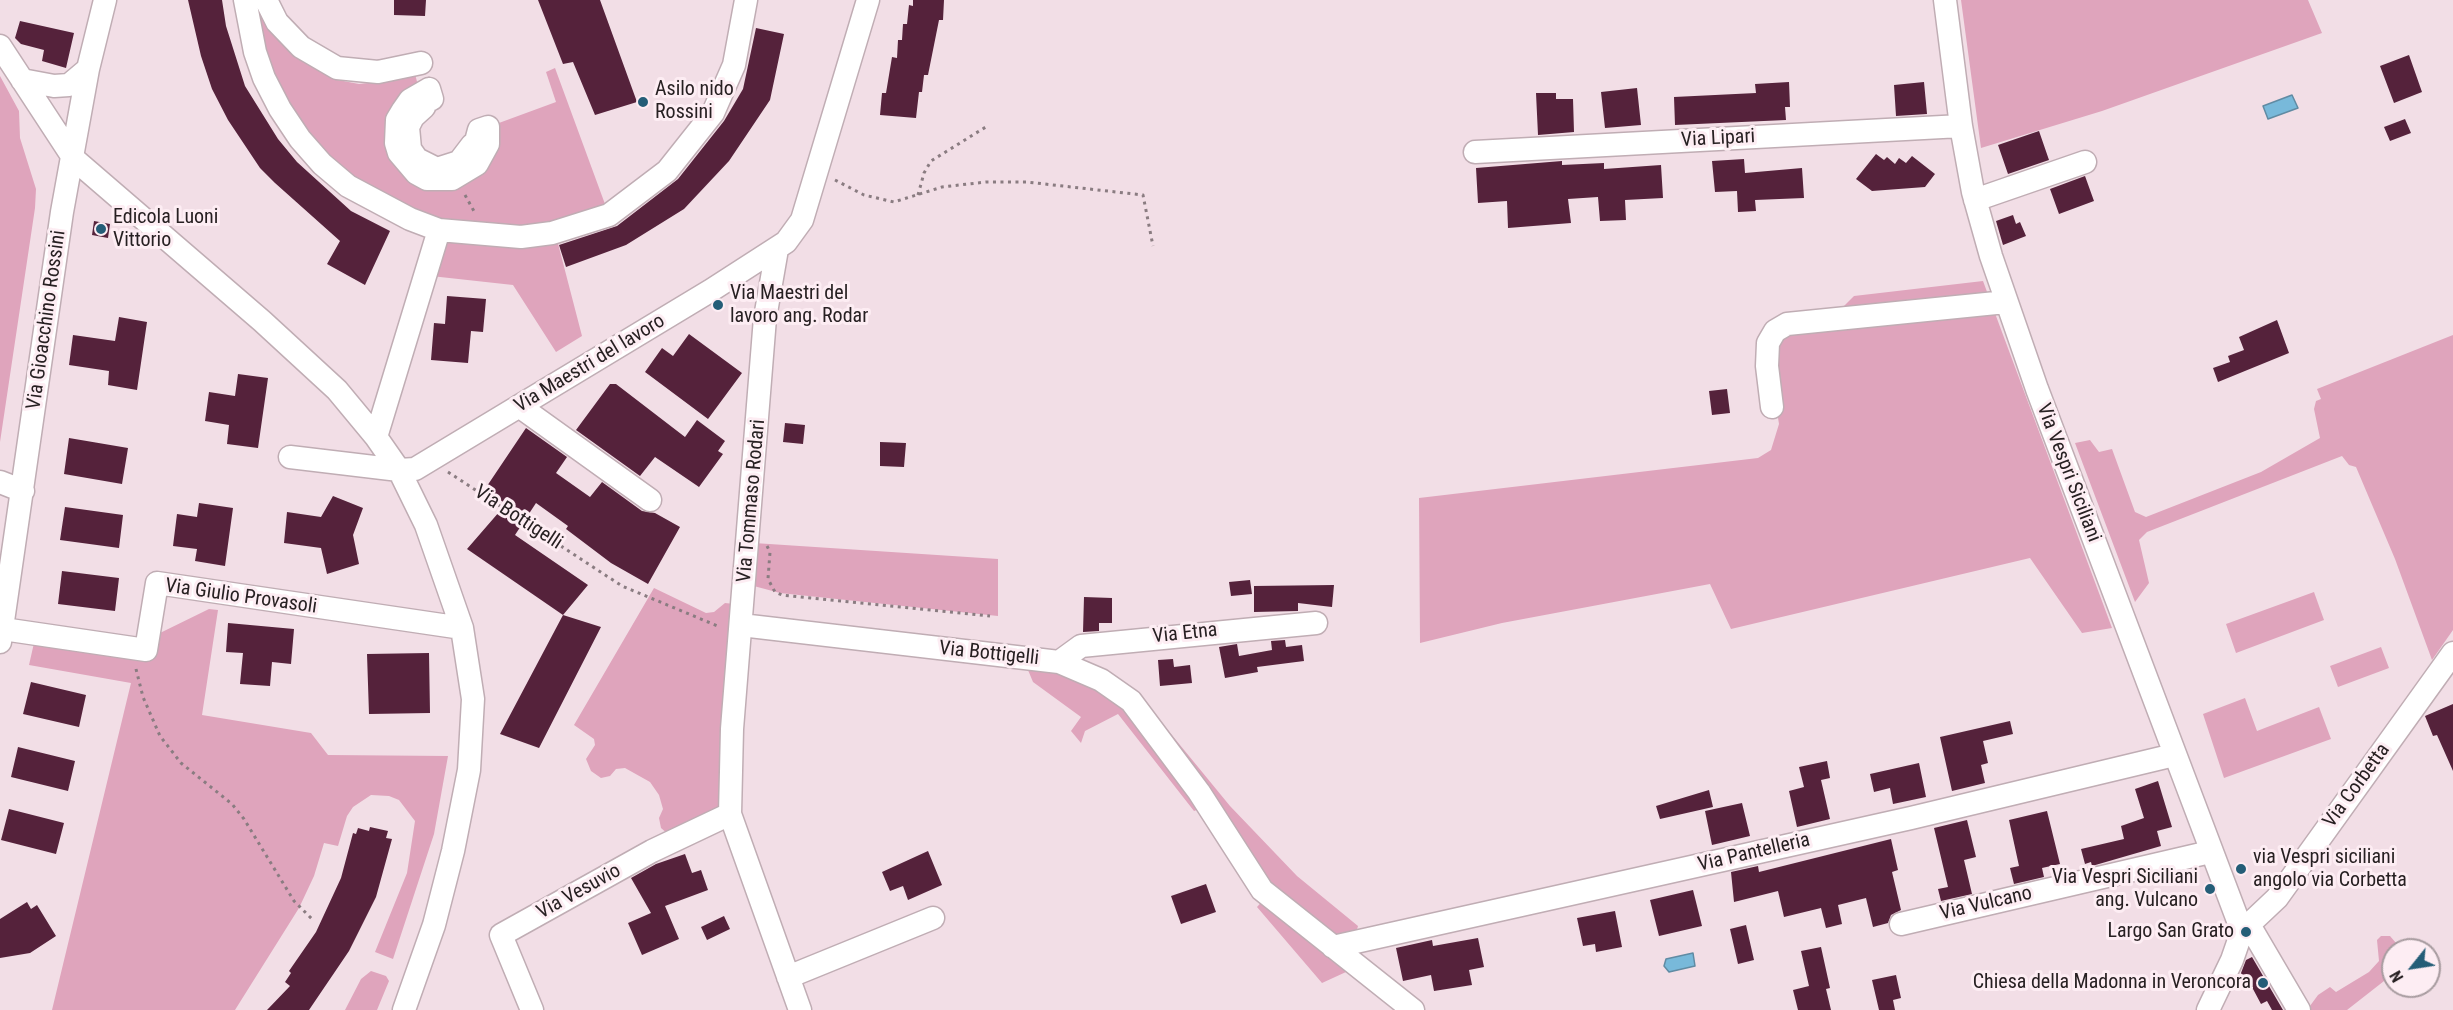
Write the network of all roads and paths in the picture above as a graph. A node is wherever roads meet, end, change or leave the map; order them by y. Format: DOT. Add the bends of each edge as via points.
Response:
graph roads {
  1 [pos="105,0"];
  2 [pos="245,0"];
  3 [pos="266,0"];
  4 [pos="747,0"];
  5 [pos="868,0"];
  6 [pos="1945,0"];
  7 [pos="0,46"];
  8 [pos="421,63"];
  9 [pos="88,69"];
  10 [pos="22,80"];
  11 [pos="989,125"];
  12 [pos="1961,126"];
  13 [pos="1475,152"];
  14 [pos="74,159"];
  15 [pos="2085,162"];
  16 [pos="818,170"];
  17 [pos="455,178"];
  18 [pos="918,195"];
  19 [pos="1975,200"];
  20 [pos="439,230"];
  21 [pos="488,235"];
  22 [pos="1153,246"];
  23 [pos="777,249"];
  24 [pos="2006,302"];
  25 [pos="519,406"];
  26 [pos="1772,407"];
  27 [pos="376,437"];
  28 [pos="290,457"];
  29 [pos="399,470"];
  30 [pos="458,478"];
  31 [pos="0,482"];
  32 [pos="23,490"];
  33 [pos="650,500"];
  34 [pos="749,537"];
  35 [pos="990,616"];
  36 [pos="1316,622"];
  37 [pos="741,625"];
  38 [pos="462,628"];
  39 [pos="2,635"];
  40 [pos="131,648"];
  41 [pos="2453,653"];
  42 [pos="1059,662"];
  43 [pos="2174,755"];
  44 [pos="730,814"];
  45 [pos="2210,852"];
  46 [pos="933,918"];
  47 [pos="313,920"];
  48 [pos="1902,924"];
  49 [pos="2249,924"];
  50 [pos="1333,947"];
  51 [pos="788,977"];
  52 [pos="404,1010"];
  53 [pos="532,1010"];
  54 [pos="800,1010"];
  55 [pos="1413,1010"];
  56 [pos="2208,1010"];
  57 [pos="2299,1010"];
  1 -- 9 [label="street, Via Gioacchino Rossini"];
  2 -- 20 [label="street" via="264,78 300,139 348,186"];
  3 -- 8 [label="street" via="277,22 301,47 337,68 378,72"];
  4 -- 21 [label="street" via="734,65 713,113 667,171 609,215 552,232 521,237"];
  5 -- 16 [label="street"];
  6 -- 12 [label="street, Via Vespri Siciliani"];
  7 -- 10 [label="street"];
  9 -- 10 [label="street" via="69,85"];
  9 -- 14 [label="street, Via Gioacchino Rossini"];
  10 -- 14 [label="street"];
  11 -- 18 [label="path" via="932,161"];
  12 -- 13 [label="street, Via Lipari"];
  12 -- 19 [label="street, Via Vespri Siciliani"];
  14 -- 27 [label="street" via="271,329 337,390"];
  14 -- 32 [label="street, Via Gioacchino Rossini" via="61,222"];
  15 -- 19 [label="street"];
  16 -- 18 [label="path" via="854,191 878,199 894,202"];
  16 -- 23 [label="street" via="802,220"];
  17 -- 17 [label="street" via="471,170 484,154 488,127 478,130 475,145 459,162 437,169 417,159 410,149 408,127 424,107 423,102 432,99 429,89 410,99 402,110 396,143 399,153 416,173 427,179"];
  17 -- 21 [label="path"];
  18 -- 22 [label="path" via="956,184 1004,181 1143,195"];
  19 -- 24 [label="street, Via Vespri Siciliani"];
  20 -- 21 [label="street"];
  20 -- 27 [label="street"];
  23 -- 25 [label="street, Via Maestri del lavoro"];
  23 -- 34 [label="street, Via Tommaso Rodari" via="765,318"];
  24 -- 26 [label="street" via="1786,324 1775,331 1768,343"];
  24 -- 43 [label="street, Via Vespri Siciliani"];
  25 -- 29 [label="street, Via Maestri del lavoro" via="415,469"];
  25 -- 33 [label="street, Via Maestri del lavoro"];
  27 -- 29 [label="street"];
  28 -- 29 [label="street"];
  29 -- 38 [label="street" via="426,525"];
  30 -- 37 [label="path, Via Bottigelli" via="622,586 727,630"];
  31 -- 32 [label="street"];
  32 -- 39 [label="street, Via Gioacchino Rossini"];
  34 -- 35 [label="path" via="762,540 768,547 768,579 774,592 782,595"];
  34 -- 37 [label="street, Via Tommaso Rodari"];
  36 -- 42 [label="street, Via Etna" via="1081,646"];
  37 -- 42 [label="street, Via Bottigelli"];
  37 -- 44 [label="street, Via Tommaso Rodari"];
  38 -- 40 [label="street, Via Giulio Provasoli" via="156,583 146,650"];
  38 -- 52 [label="street" via="473,699 469,770 434,925"];
  39 -- 40 [label="street"];
  40 -- 47 [label="path" via="143,697 160,736 181,763 232,804 294,901"];
  41 -- 49 [label="street, Via Corbetta" via="2277,898"];
  42 -- 50 [label="street, Via Bottigelli" via="1101,680 1131,701 1199,792 1262,890"];
  43 -- 45 [label="street, Via Vespri Siciliani"];
  43 -- 50 [label="street, Via Pantelleria" via="1900,821"];
  44 -- 51 [label="street, Via Tommaso Rodari"];
  44 -- 53 [label="street, Via Vesuvio" via="652,851 501,935"];
  45 -- 48 [label="street, Via Vulcano"];
  45 -- 49 [label="street, Via Vespri Siciliani"];
  46 -- 51 [label="street"];
  49 -- 56 [label="street"];
  49 -- 57 [label="street, Via Vespri Siciliani"];
  50 -- 55 [label="street, Via Bottigelli"];
  51 -- 54 [label="street, Via Tommaso Rodari"];
}
